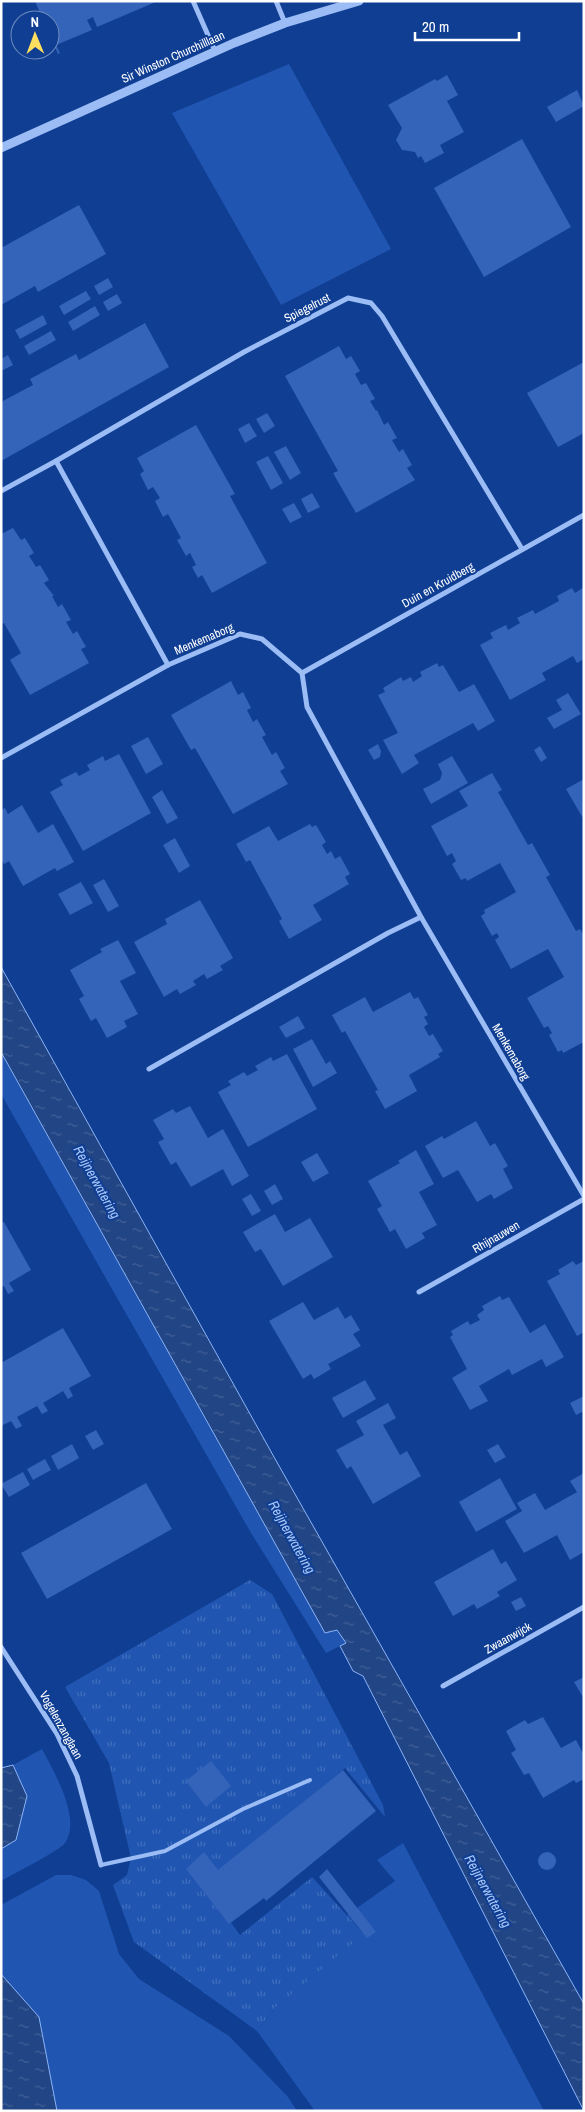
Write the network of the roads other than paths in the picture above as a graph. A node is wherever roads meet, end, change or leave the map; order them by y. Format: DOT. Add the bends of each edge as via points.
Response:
graph roads {
  1 [pos="193,1"];
  2 [pos="276,1"];
  3 [pos="359,1"];
  4 [pos="285,23"];
  5 [pos="215,51"];
  6 [pos="1,148"];
  7 [pos="56,461"];
  8 [pos="1,490"];
  9 [pos="584,515"];
  10 [pos="522,549"];
  11 [pos="168,665"];
  12 [pos="302,673"];
  13 [pos="1,758"];
  14 [pos="420,917"];
  15 [pos="150,1069"];
  16 [pos="584,1198"];
  17 [pos="419,1292"];
  18 [pos="584,1607"];
  19 [pos="1,1647"];
  20 [pos="8,1658"];
  21 [pos="1,1663"];
  22 [pos="443,1686"];
  23 [pos="310,1780"];
  24 [pos="101,1865"];
  1 -- 5 [label="street"];
  2 -- 4 [label="street"];
  3 -- 4 [label="street, Sir Winston Churchilllaan"];
  4 -- 5 [label="street, Sir Winston Churchilllaan"];
  5 -- 6 [label="street, Sir Winston Churchilllaan"];
  7 -- 8 [label="street, Spiegelrust"];
  7 -- 10 [label="street, Spiegelrust" via="244,352 348,298 371,303 382,316"];
  7 -- 11 [label="street"];
  9 -- 10 [label="street, Duin en Kruidberg"];
  10 -- 12 [label="street, Duin en Kruidberg"];
  11 -- 12 [label="street, Menkemaborg" via="240,634 262,639"];
  11 -- 13 [label="street, Menkemaborg"];
  12 -- 14 [label="street, Menkemaborg" via="307,707"];
  14 -- 15 [label="street"];
  14 -- 16 [label="street, Menkemaborg"];
  16 -- 17 [label="street, Rhijnauwen"];
  18 -- 22 [label="street, Zwaanwijck"];
  19 -- 20 [label="street, Vogelenzanglaan"];
  20 -- 21 [label="street"];
  20 -- 24 [label="street, Vogelenzanglaan" via="57,1734 73,1768"];
  23 -- 24 [label="lane" via="243,1809 164,1851"];
}
